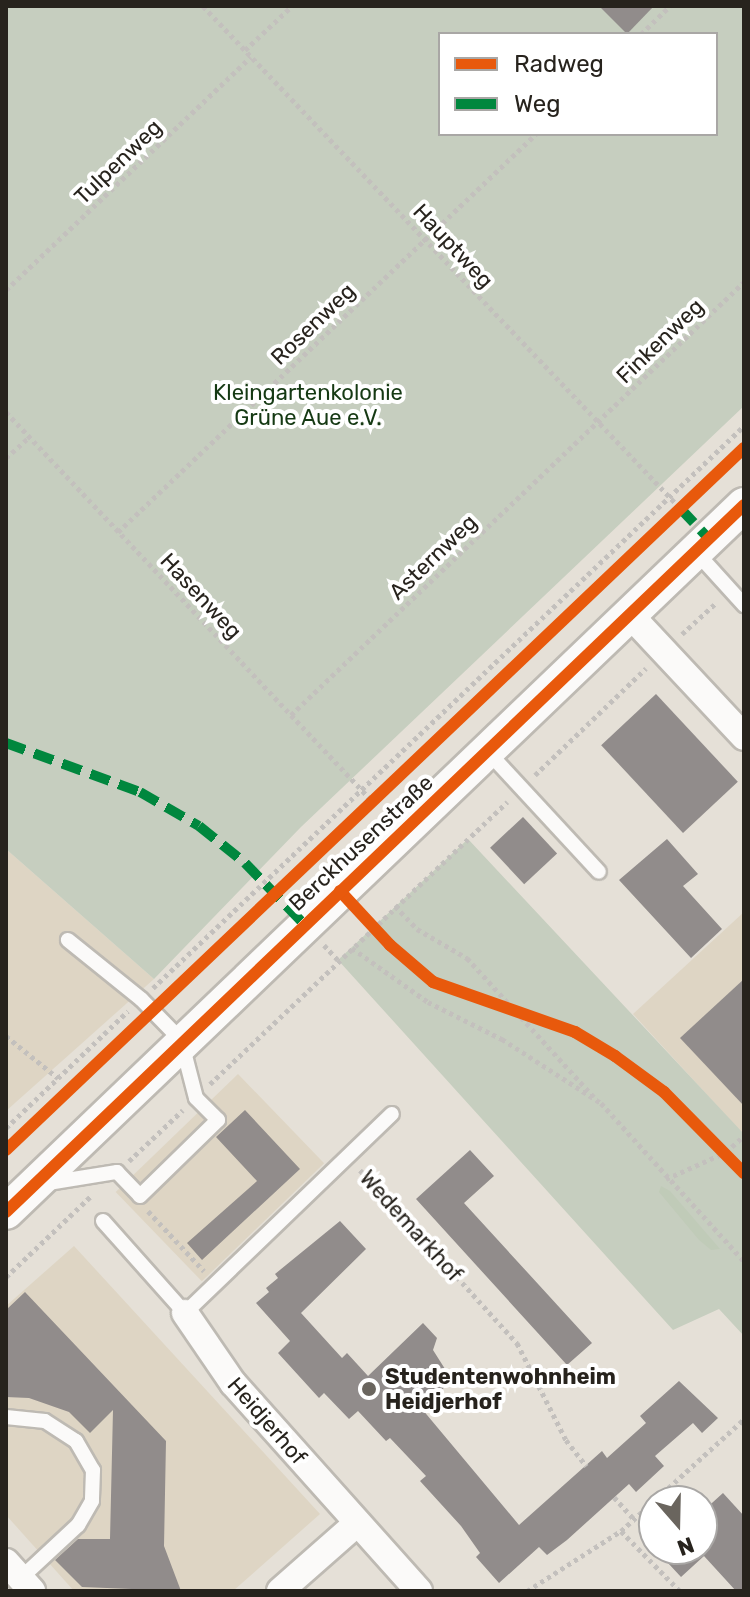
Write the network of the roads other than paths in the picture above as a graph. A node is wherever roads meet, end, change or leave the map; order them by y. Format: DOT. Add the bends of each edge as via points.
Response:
graph roads {
  1 [pos="744,505"];
  2 [pos="696,551"];
  3 [pos="744,605"];
  4 [pos="630,615"];
  5 [pos="744,737"];
  6 [pos="488,751"];
  7 [pos="599,872"];
  8 [pos="68,940"];
  9 [pos="181,1040"];
  10 [pos="392,1114"];
  11 [pos="36,1185"];
  12 [pos="6,1212"];
  13 [pos="103,1221"];
  14 [pos="185,1313"];
  15 [pos="6,1417"];
  16 [pos="357,1523"];
  17 [pos="20,1577"];
  18 [pos="280,1591"];
  19 [pos="419,1591"];
  1 -- 2 [label="street, Berckhusenstraße"];
  2 -- 3 [label="lane"];
  2 -- 4 [label="street, Berckhusenstraße"];
  4 -- 5 [label="street"];
  4 -- 6 [label="street, Berckhusenstraße"];
  6 -- 7 [label="lane"];
  6 -- 9 [label="street, Berckhusenstraße"];
  8 -- 9 [label="lane" via="141,999"];
  9 -- 11 [label="street, Berckhusenstraße"];
  9 -- 11 [label="lane" via="196,1098 218,1120 140,1196 117,1172"];
  10 -- 14 [label="lane, Wedemarkhof"];
  11 -- 12 [label="street, Berckhusenstraße"];
  13 -- 14 [label="lane"];
  14 -- 16 [label="street, Heidjerhof" via="233,1383"];
  15 -- 17 [label="lane" via="45,1421 76,1441 93,1470 92,1501 78,1525"];
  16 -- 18 [label="street"];
  16 -- 19 [label="street, Heidjerhof"];
}
